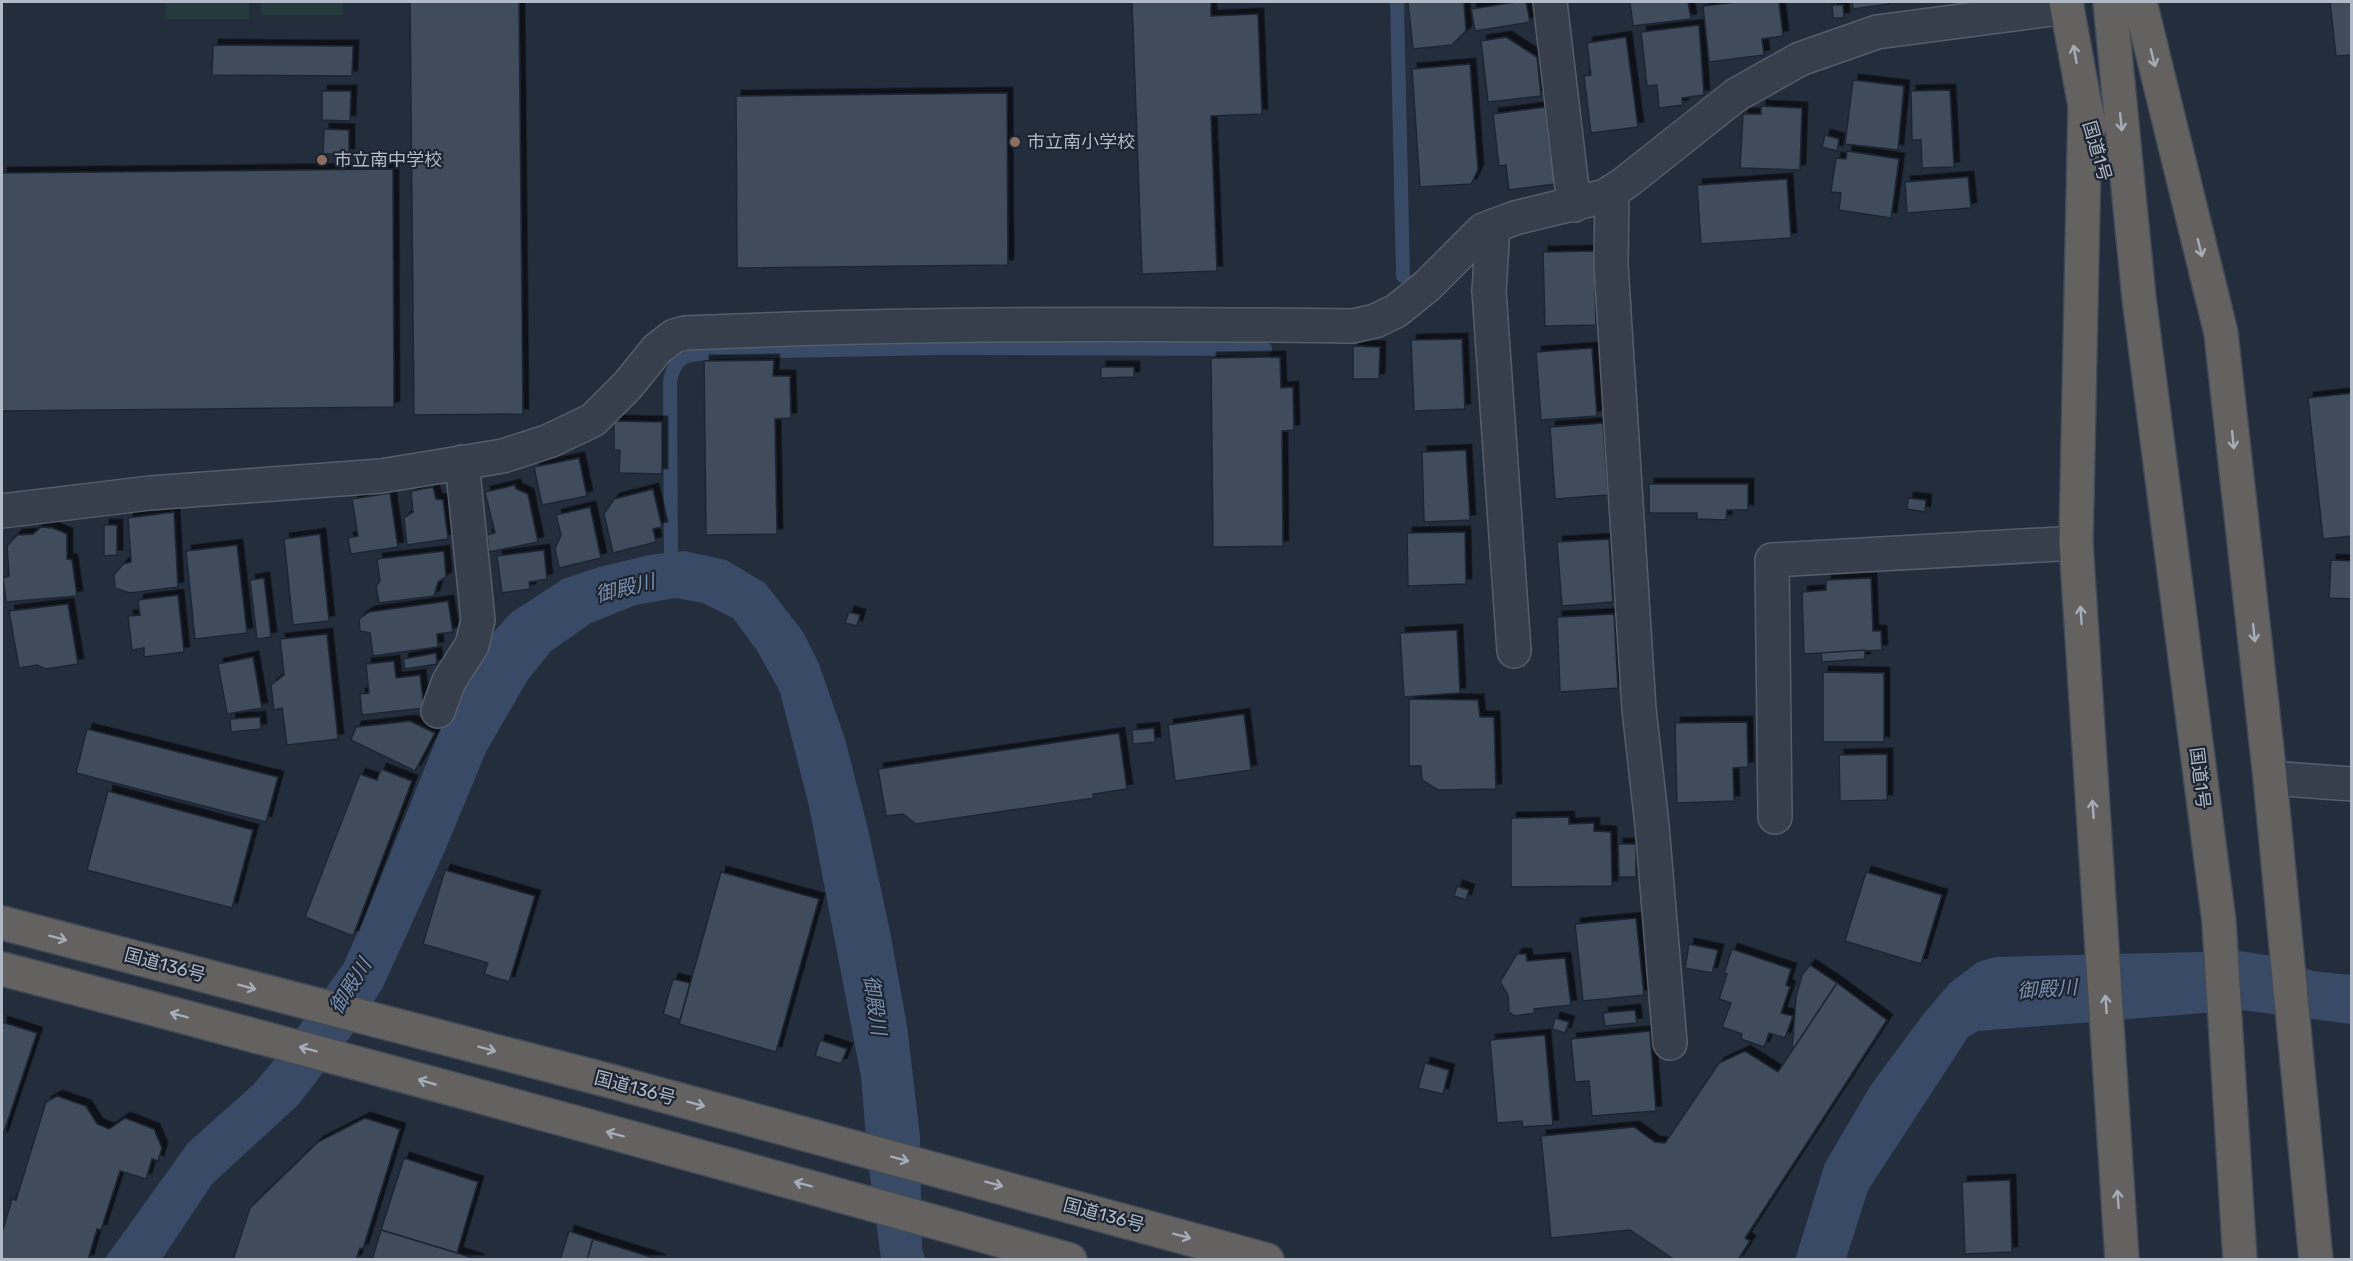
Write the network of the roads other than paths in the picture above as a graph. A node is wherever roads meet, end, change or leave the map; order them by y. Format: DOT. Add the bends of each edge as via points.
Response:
graph roads {
  1 [pos="1550,2"];
  2 [pos="2110,2"];
  3 [pos="2140,2"];
  4 [pos="2067,4"];
  5 [pos="2085,106"];
  6 [pos="1612,192"];
  7 [pos="1574,205"];
  8 [pos="1493,226"];
  9 [pos="2139,298"];
  10 [pos="462,462"];
  11 [pos="2,511"];
  12 [pos="2076,543"];
  13 [pos="1514,651"];
  14 [pos="438,711"];
  15 [pos="2270,778"];
  16 [pos="2352,784"];
  17 [pos="1775,818"];
  18 [pos="2,923"];
  19 [pos="2,969"];
  20 [pos="1670,1043"];
  21 [pos="2122,1259"];
  22 [pos="1071,1260"];
  23 [pos="1266,1260"];
  24 [pos="2240,1260"];
  25 [pos="2316,1260"];
  1 -- 7 [label="street"];
  2 -- 9 [label="highway, 国道1号, one-way"];
  3 -- 15 [label="highway, one-way" via="2221,333"];
  5 -- 4 [label="highway, 国道1号, one-way"];
  4 -- 6 [label="street" via="1877,32 1800,59 1736,95"];
  5 -- 9 [label="highway, 国道1号"];
  5 -- 12 [label="highway"];
  6 -- 7 [label="street"];
  6 -- 20 [label="street" via="1611,265 1639,709"];
  7 -- 8 [label="street"];
  8 -- 10 [label="street" via="1483,230 1396,311 1353,326 1125,323 685,333 657,349 592,420 549,441 503,456"];
  8 -- 13 [label="street" via="1489,291"];
  9 -- 24 [label="highway, 国道1号" via="2218,922"];
  10 -- 11 [label="street" via="381,476 150,493"];
  10 -- 14 [label="street" via="478,620 472,645 449,681"];
  12 -- 17 [label="street" via="1772,560"];
  21 -- 12 [label="highway, one-way"];
  15 -- 16 [label="street"];
  15 -- 25 [label="highway"];
  18 -- 23 [label="highway, 国道136号, one-way" via="863,1149"];
  22 -- 19 [label="highway, one-way" via="860,1199"];
}
